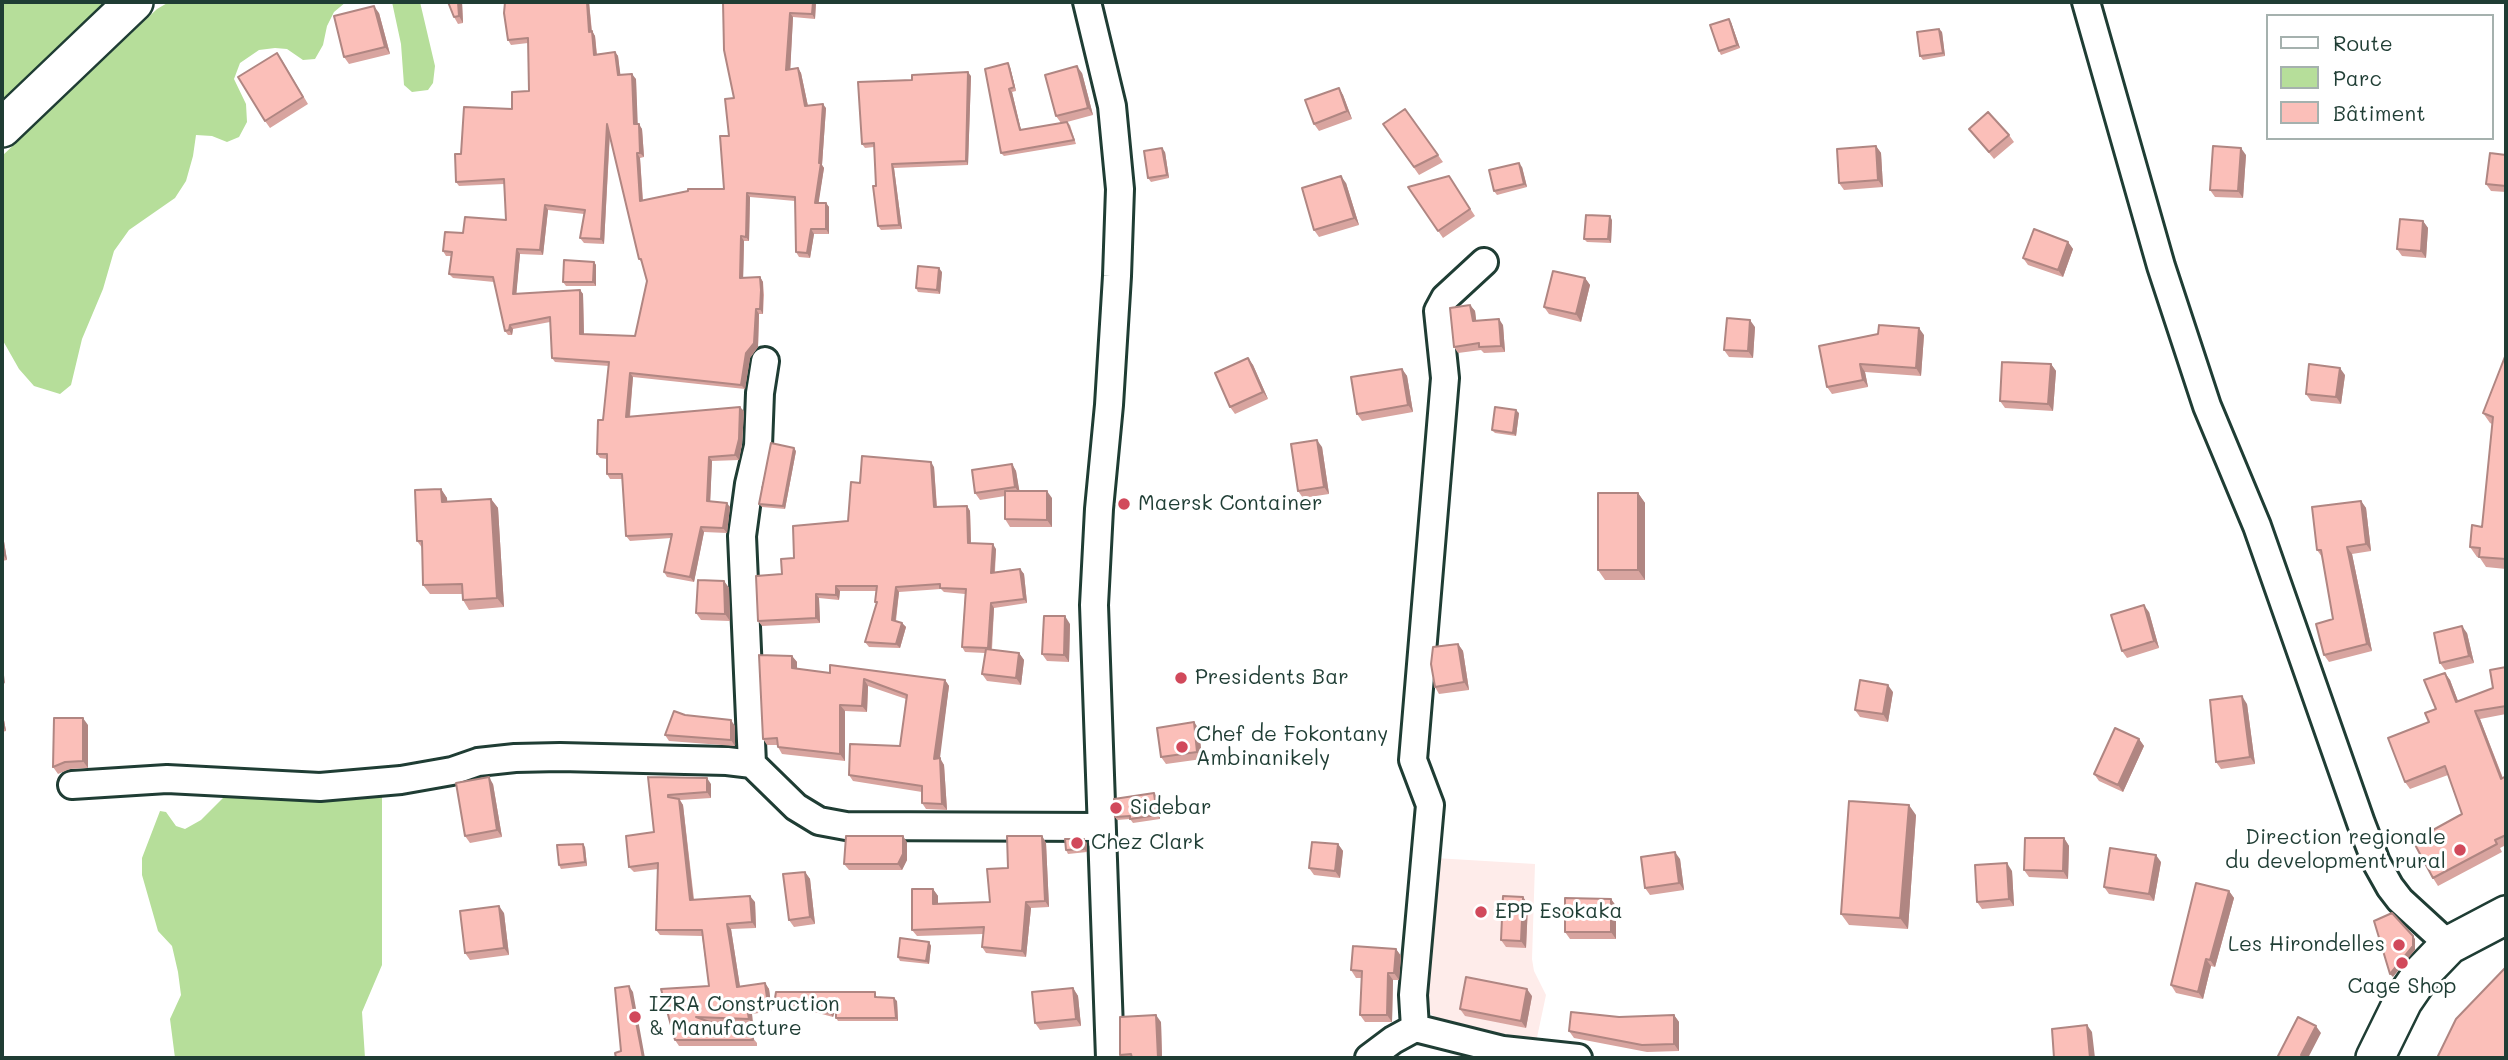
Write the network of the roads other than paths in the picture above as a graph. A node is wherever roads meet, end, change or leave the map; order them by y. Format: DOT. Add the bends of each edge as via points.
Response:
graph roads {
  1 [pos="134,2"];
  2 [pos="1087,2"];
  3 [pos="2086,2"];
  4 [pos="2,128"];
  5 [pos="1484,262"];
  6 [pos="765,361"];
  7 [pos="752,764"];
  8 [pos="72,785"];
  9 [pos="1101,827"];
  10 [pos="2506,915"];
  11 [pos="2449,945"];
  12 [pos="1415,1028"];
  13 [pos="1110,1058"];
  14 [pos="1369,1058"];
  15 [pos="1578,1058"];
  16 [pos="2375,1058"];
  1 -- 4 [label="main road"];
  2 -- 9 [label="street" via="1112,106 1120,188 1094,606"];
  3 -- 11 [label="street" via="2161,266 2207,406 2257,526 2376,862 2395,894"];
  5 -- 12 [label="street" via="1445,298 1438,311 1446,378 1413,760 1430,805 1413,995"];
  6 -- 7 [label="street" via="758,446 742,536"];
  7 -- 8 [label="street" via="526,758 333,786 167,779"];
  7 -- 9 [label="street" via="796,807 819,821 846,826"];
  9 -- 13 [label="street"];
  10 -- 11 [label="main road"];
  11 -- 16 [label="main road" via="2403,1001"];
  12 -- 14 [label="street"];
  12 -- 15 [label="street" via="1503,1050"];
}
